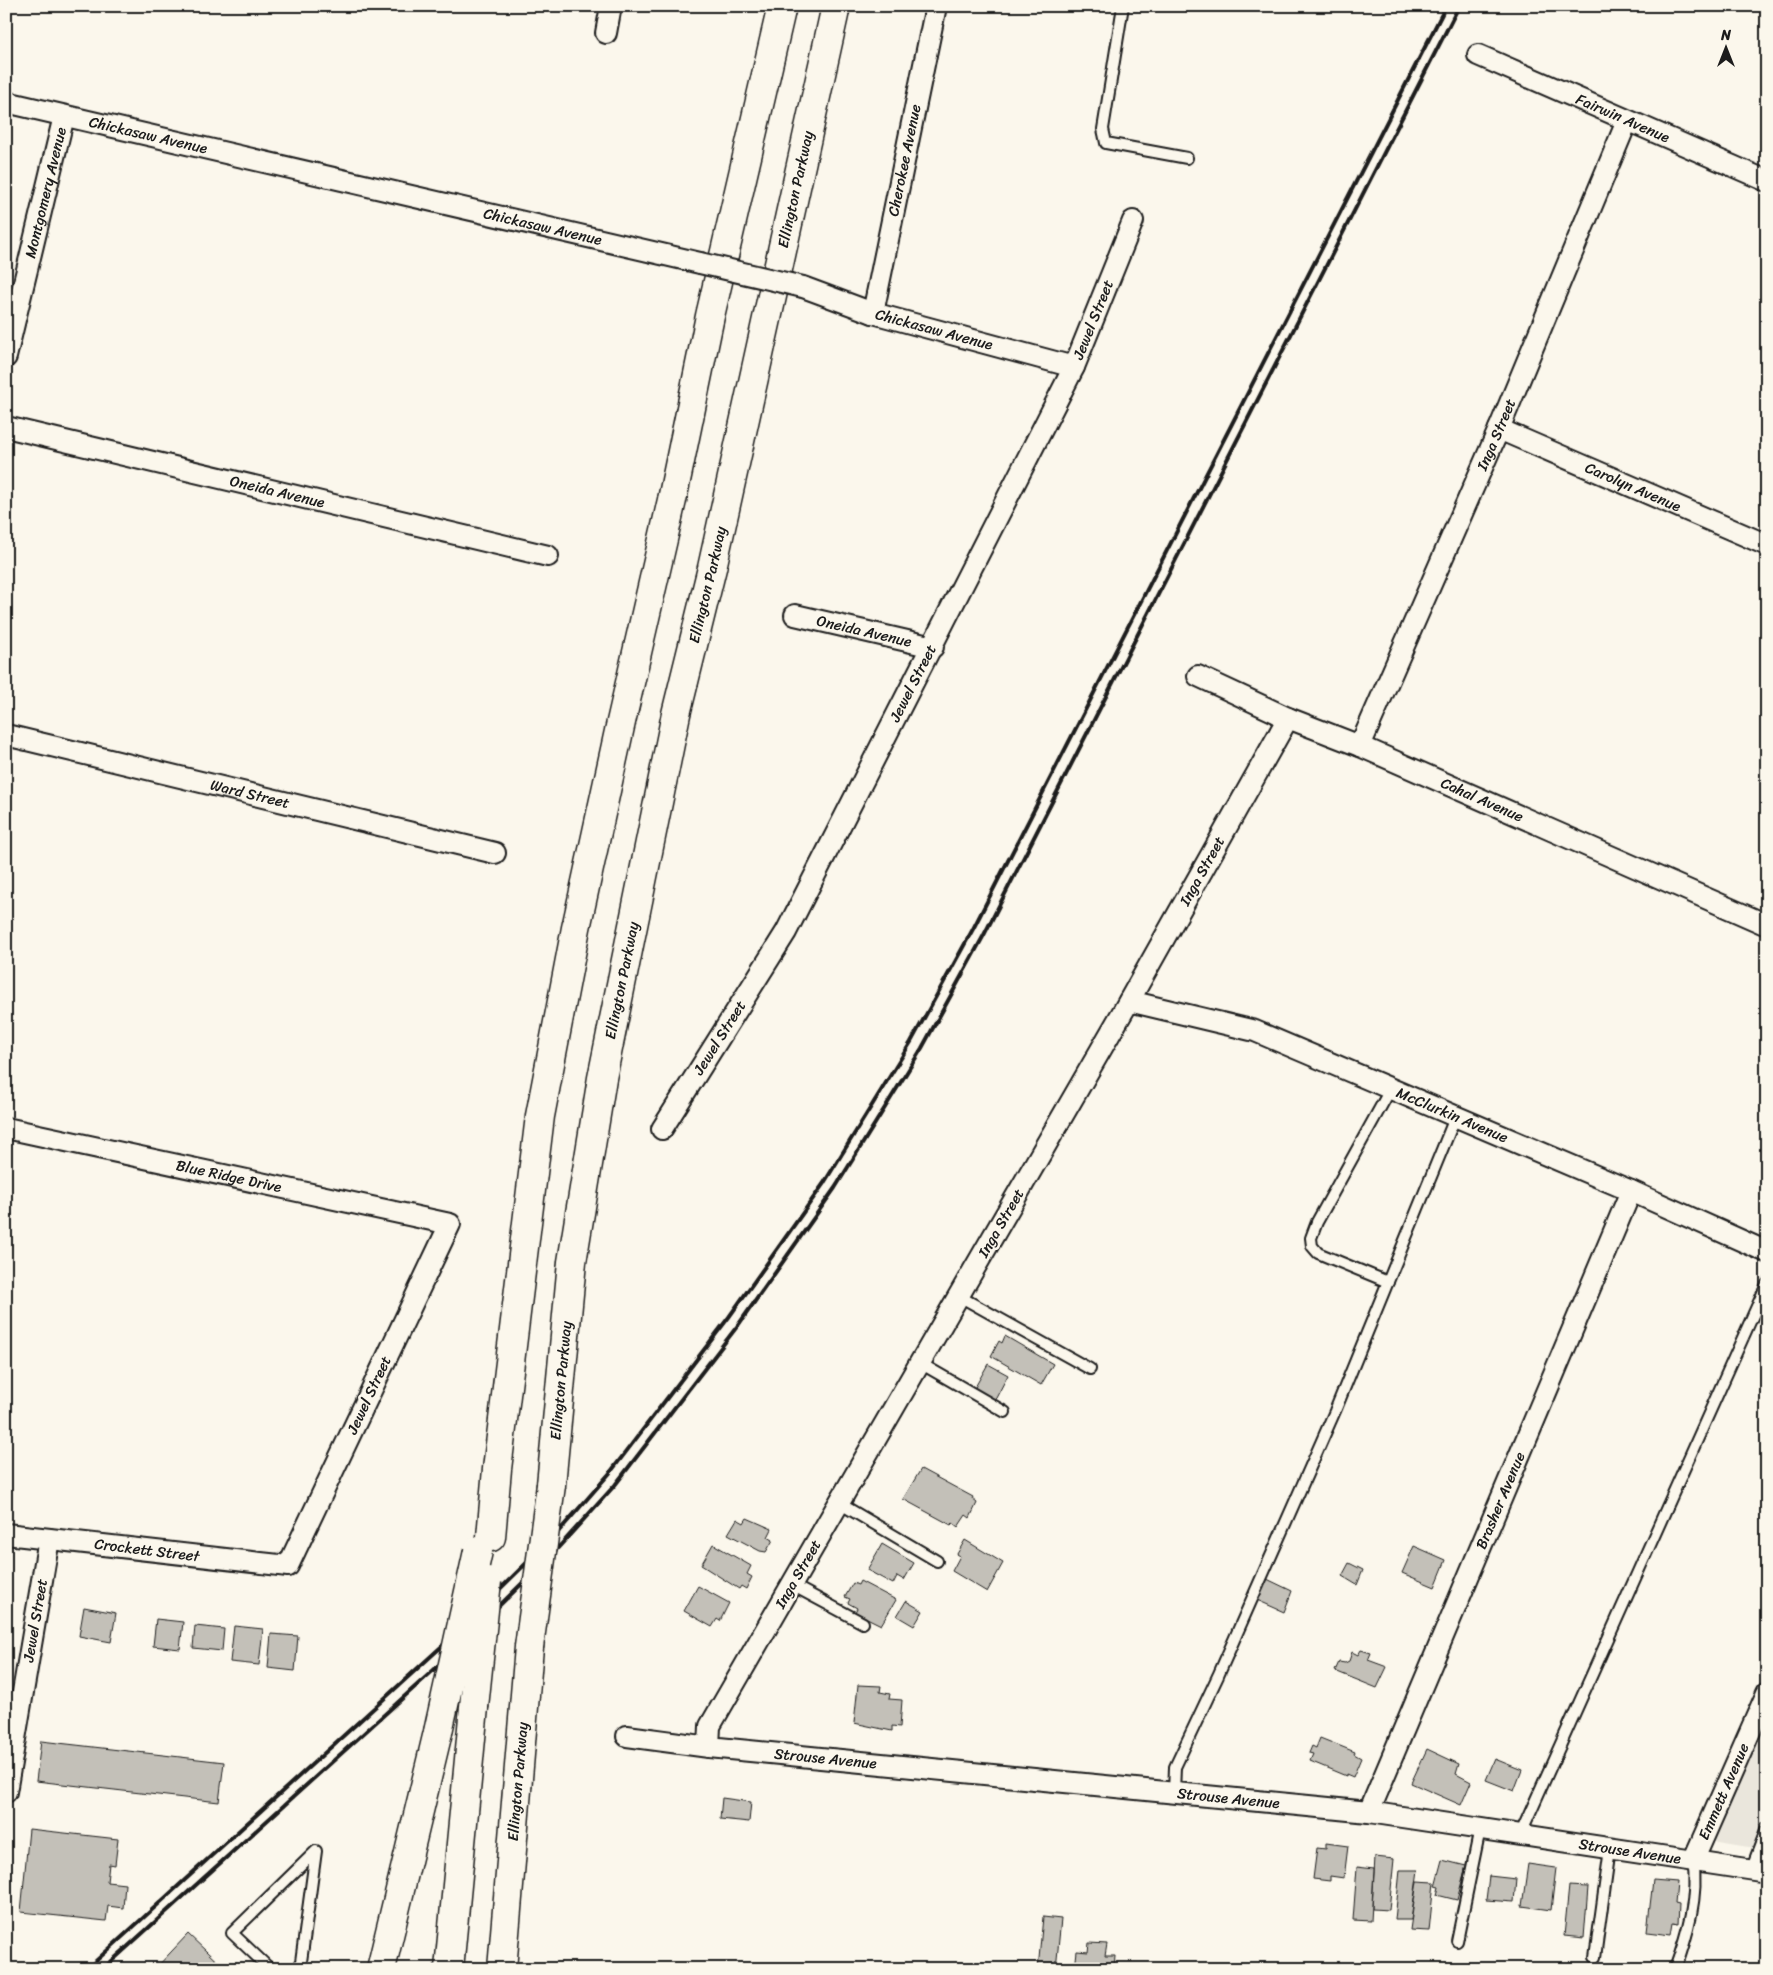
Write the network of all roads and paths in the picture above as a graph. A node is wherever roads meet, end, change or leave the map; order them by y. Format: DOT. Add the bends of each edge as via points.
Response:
graph roads {
  1 [pos="611,6"];
  2 [pos="782,6"];
  3 [pos="836,6"];
  4 [pos="936,6"];
  5 [pos="1123,6"];
  6 [pos="606,33"];
  7 [pos="1478,55"];
  8 [pos="6,102"];
  9 [pos="64,116"];
  10 [pos="1627,121"];
  11 [pos="1187,158"];
  12 [pos="1767,182"];
  13 [pos="1133,221"];
  14 [pos="873,313"];
  15 [pos="6,357"];
  16 [pos="1074,368"];
  17 [pos="6,427"];
  18 [pos="1499,429"];
  19 [pos="1767,545"];
  20 [pos="548,556"];
  21 [pos="795,615"];
  22 [pos="933,647"];
  23 [pos="1198,676"];
  24 [pos="1288,718"];
  25 [pos="6,735"];
  26 [pos="1360,746"];
  27 [pos="495,853"];
  28 [pos="1767,925"];
  29 [pos="1129,1001"];
  30 [pos="1390,1090"];
  31 [pos="1455,1118"];
  32 [pos="6,1128"];
  33 [pos="662,1129"];
  34 [pos="1631,1191"];
  35 [pos="450,1224"];
  36 [pos="1767,1252"];
  37 [pos="1388,1282"];
  38 [pos="1767,1284"];
  39 [pos="959,1296"];
  40 [pos="920,1363"];
  41 [pos="1090,1369"];
  42 [pos="1005,1412"];
  43 [pos="839,1503"];
  44 [pos="6,1534"];
  45 [pos="49,1539"];
  46 [pos="485,1544"];
  47 [pos="937,1561"];
  48 [pos="288,1566"];
  49 [pos="792,1585"];
  50 [pos="862,1623"];
  51 [pos="1767,1693"];
  52 [pos="14,1697"];
  53 [pos="627,1736"];
  54 [pos="709,1747"];
  55 [pos="6,1792"];
  56 [pos="1174,1793"];
  57 [pos="1369,1812"];
  58 [pos="1767,1828"];
  59 [pos="1480,1829"];
  60 [pos="1520,1835"];
  61 [pos="1610,1849"];
  62 [pos="1693,1861"];
  63 [pos="1759,1871"];
  64 [pos="1456,1941"];
  65 [pos="1595,1958"];
  66 [pos="270,1969"];
  67 [pos="300,1969"];
  68 [pos="381,1969"];
  69 [pos="448,1969"];
  70 [pos="502,1969"];
  71 [pos="1675,1969"];
  1 -- 6 [label="street"];
  2 -- 46 [label="highway" via="710,316 574,937 540,1116"];
  3 -- 70 [label="highway, Ellington Parkway, bridge" via="712,568 676,714 602,1078 572,1262 551,1484 529,1648"];
  4 -- 14 [label="street, Cherokee Avenue"];
  5 -- 11 [label="lane" via="1103,129 1106,143"];
  7 -- 10 [label="street, Fairwin Avenue"];
  8 -- 9 [label="street, Chickasaw Avenue"];
  9 -- 14 [label="street, Chickasaw Avenue, bridge" via="803,287"];
  9 -- 15 [label="street, Montgomery Avenue"];
  10 -- 12 [label="street, Fairwin Avenue"];
  10 -- 18 [label="street, Inga Street"];
  13 -- 16 [label="street, Jewel Street"];
  14 -- 16 [label="street, Chickasaw Avenue"];
  16 -- 22 [label="street, Jewel Street"];
  17 -- 20 [label="street, Oneida Avenue"];
  18 -- 19 [label="street, Carolyn Avenue"];
  18 -- 26 [label="street, Inga Street"];
  21 -- 22 [label="street, Oneida Avenue"];
  22 -- 33 [label="street, Jewel Street" via="786,932"];
  23 -- 24 [label="street, Cahal Avenue"];
  24 -- 26 [label="street, Cahal Avenue"];
  24 -- 29 [label="street, Inga Street"];
  25 -- 27 [label="street, Ward Street"];
  26 -- 28 [label="street, Cahal Avenue"];
  29 -- 30 [label="street, McClurkin Avenue" via="1255,1031"];
  29 -- 39 [label="street, Inga Street"];
  30 -- 31 [label="street, McClurkin Avenue"];
  30 -- 37 [label="lane" via="1316,1222 1311,1238 1312,1246 1318,1252"];
  31 -- 34 [label="street, McClurkin Avenue"];
  31 -- 37 [label="lane"];
  32 -- 35 [label="street, Blue Ridge Drive"];
  34 -- 36 [label="street, McClurkin Avenue"];
  34 -- 57 [label="street, Brasher Avenue"];
  35 -- 48 [label="street, Jewel Street"];
  37 -- 56 [label="lane" via="1335,1411 1175,1767"];
  38 -- 60 [label="lane"];
  39 -- 40 [label="street, Inga Street"];
  39 -- 41 [label="lane"];
  40 -- 42 [label="lane"];
  40 -- 43 [label="street, Inga Street"];
  43 -- 47 [label="lane"];
  43 -- 49 [label="street, Inga Street"];
  44 -- 45 [label="street, Crockett Street"];
  45 -- 48 [label="street, Crockett Street"];
  45 -- 52 [label="street, Jewel Street"];
  46 -- 68 [label="highway, bridge"];
  46 -- 69 [label="highway, bridge" via="474,1707"];
  49 -- 50 [label="lane"];
  49 -- 54 [label="street, Inga Street" via="710,1726"];
  51 -- 62 [label="street, Emmett Avenue"];
  52 -- 55 [label="street, Jewel Street"];
  53 -- 54 [label="street, Strouse Avenue"];
  54 -- 56 [label="street, Strouse Avenue"];
  56 -- 57 [label="street, Strouse Avenue"];
  57 -- 59 [label="street, Strouse Avenue"];
  58 -- 63 [label="lane"];
  59 -- 60 [label="street, Strouse Avenue"];
  59 -- 64 [label="lane"];
  60 -- 61 [label="street, Strouse Avenue"];
  61 -- 62 [label="street, Strouse Avenue"];
  61 -- 65 [label="lane"];
  62 -- 63 [label="street, Strouse Avenue"];
  62 -- 71 [label="lane" via="1696,1878 1686,1938"];
  66 -- 67 [label="lane" via="232,1933 316,1851"];
}
